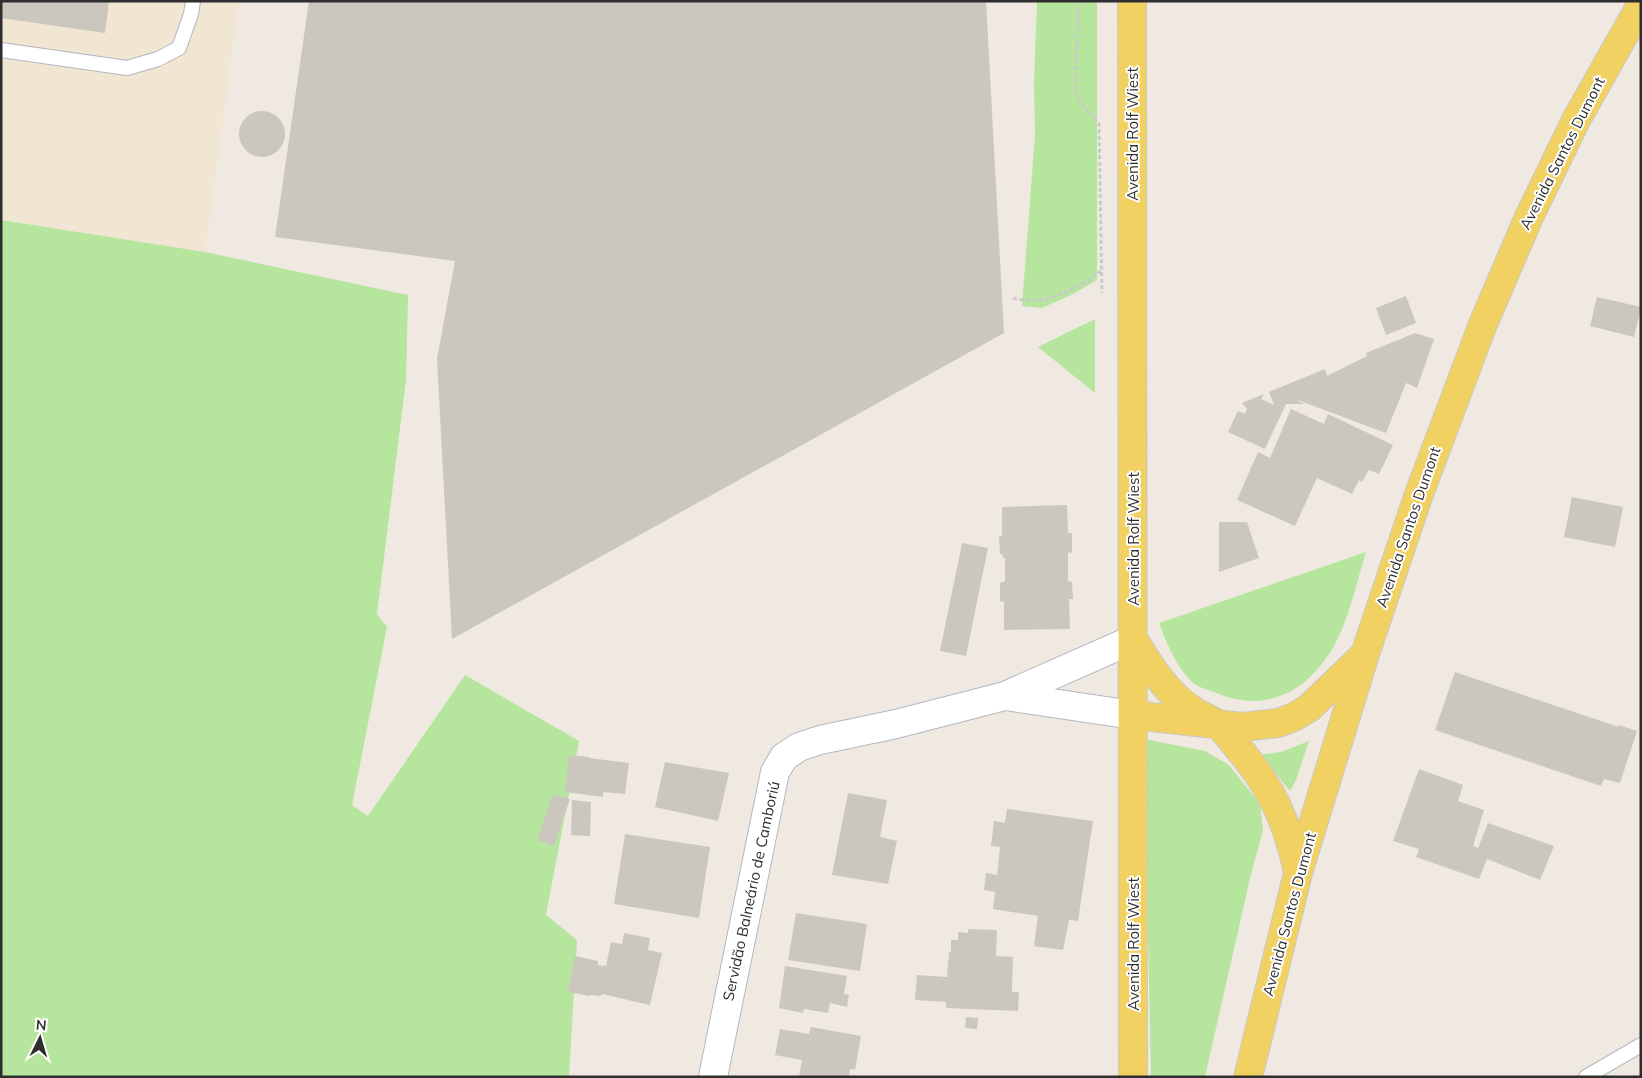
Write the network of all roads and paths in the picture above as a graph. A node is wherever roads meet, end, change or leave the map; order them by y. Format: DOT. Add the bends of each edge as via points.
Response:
graph roads {
  1 [pos="193,1"];
  2 [pos="1078,1"];
  3 [pos="1132,1"];
  4 [pos="1641,5"];
  5 [pos="1,50"];
  6 [pos="1101,271"];
  7 [pos="1102,297"];
  8 [pos="1014,298"];
  9 [pos="1134,639"];
  10 [pos="1365,654"];
  11 [pos="1005,696"];
  12 [pos="1133,715"];
  13 [pos="1216,723"];
  14 [pos="1298,873"];
  15 [pos="1641,1045"];
  16 [pos="713,1077"];
  17 [pos="1134,1077"];
  18 [pos="1248,1077"];
  19 [pos="1586,1077"];
  1 -- 5 [label="lane" via="179,48 158,59 127,68"];
  2 -- 6 [label="path" via="1076,96 1099,124"];
  3 -- 9 [label="main road, Avenida Rolf Wiest"];
  4 -- 10 [label="main road, Avenida Santos Dumont" via="1576,120 1482,324 1419,494"];
  6 -- 7 [label="path"];
  6 -- 8 [label="path" via="1080,286 1043,299 1025,301"];
  9 -- 11 [label="street, Servidão Balneário de Camboriú"];
  9 -- 12 [label="main road, Avenida Rolf Wiest"];
  9 -- 13 [label="main road" via="1152,672 1171,694"];
  10 -- 13 [label="main road" via="1309,708 1294,717 1260,726"];
  10 -- 14 [label="main road, Avenida Santos Dumont"];
  11 -- 12 [label="street, Servidão Balneário de Camboriú"];
  11 -- 16 [label="street, Servidão Balneário de Camboriú" via="820,740 799,747 784,757 775,772"];
  12 -- 13 [label="main road"];
  12 -- 17 [label="main road, Avenida Rolf Wiest"];
  13 -- 14 [label="main road" via="1271,792 1283,818"];
  14 -- 18 [label="main road, Avenida Santos Dumont"];
  15 -- 19 [label="lane"];
}
